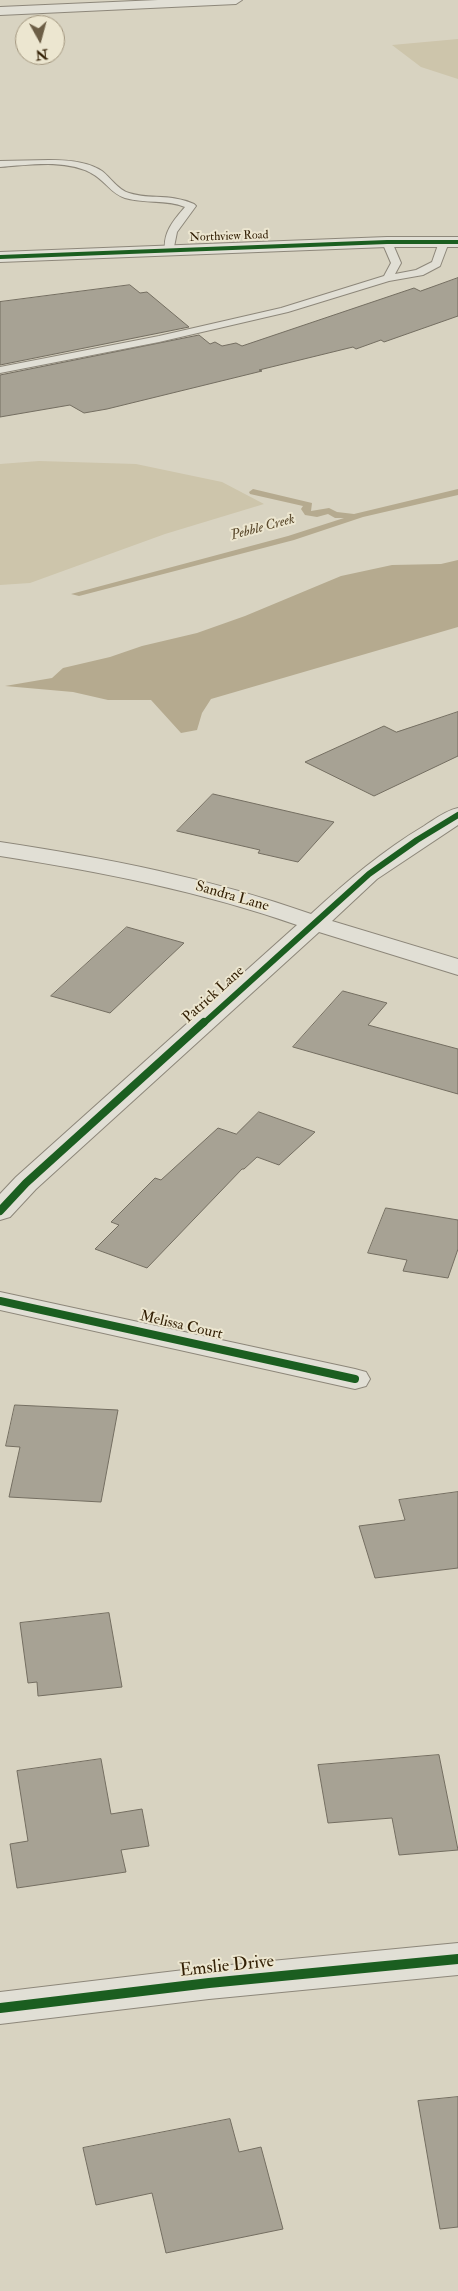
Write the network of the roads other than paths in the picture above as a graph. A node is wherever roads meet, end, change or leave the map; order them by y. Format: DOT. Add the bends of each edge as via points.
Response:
graph roads {
  1 [pos="236,0"];
  2 [pos="139,2"];
  3 [pos="0,12"];
  4 [pos="0,164"];
  5 [pos="387,242"];
  6 [pos="451,242"];
  7 [pos="170,250"];
  8 [pos="0,257"];
  9 [pos="388,278"];
  10 [pos="0,370"];
  11 [pos="458,815"];
  12 [pos="0,849"];
  13 [pos="314,923"];
  14 [pos="458,967"];
  15 [pos="0,1211"];
  16 [pos="0,1301"];
  17 [pos="355,1379"];
  18 [pos="458,1959"];
  19 [pos="0,2008"];
  1 -- 2 [label="street"];
  2 -- 3 [label="street"];
  4 -- 7 [label="lane" via="45,163 93,170 118,192 128,196 176,199 191,206 174,227 168,242"];
  5 -- 6 [label="street, Northview Road"];
  5 -- 7 [label="street, Northview Road"];
  5 -- 9 [label="lane" via="396,263"];
  6 -- 9 [label="lane" via="436,264 419,273"];
  7 -- 8 [label="street, Northview Road"];
  9 -- 10 [label="lane" via="284,310 159,339"];
  11 -- 13 [label="street, Patrick Lane" via="369,874"];
  12 -- 13 [label="street, Sandra Lane" via="92,862 181,882"];
  13 -- 14 [label="street, Sandra Lane"];
  13 -- 15 [label="street, Patrick Lane" via="26,1183"];
  16 -- 17 [label="street, Melissa Court"];
  18 -- 19 [label="street, Emslie Drive" via="209,1983"];
}
